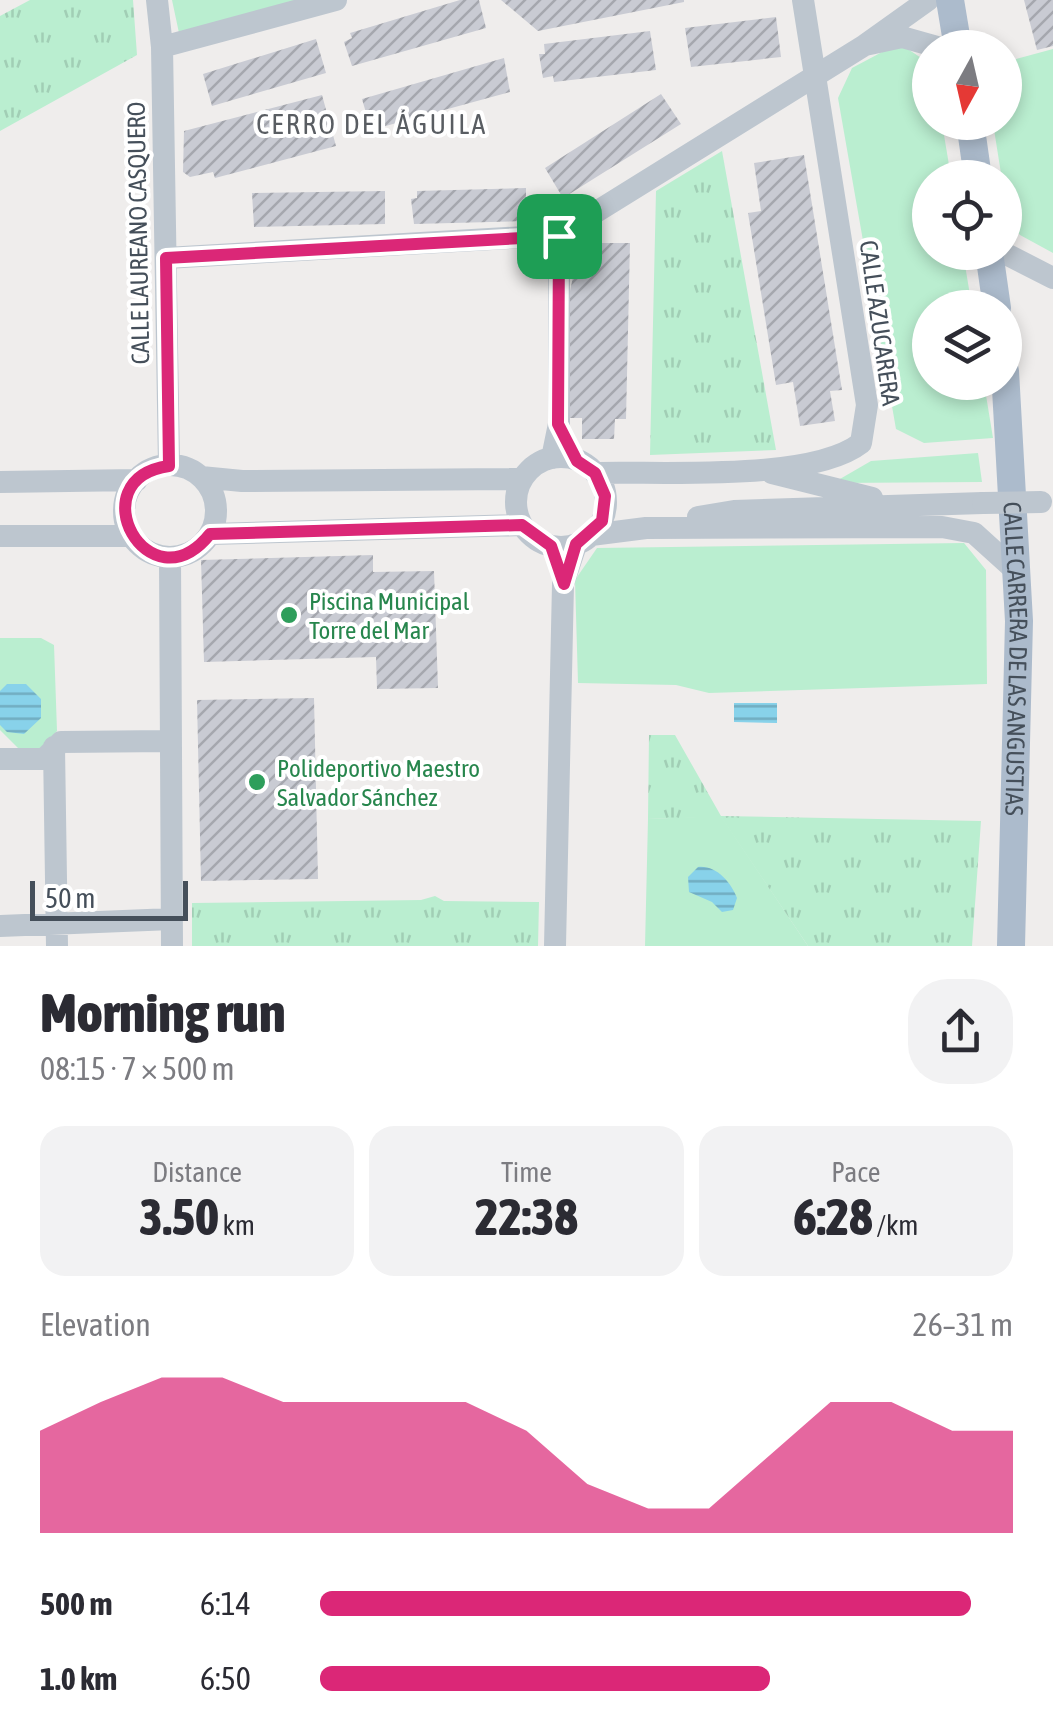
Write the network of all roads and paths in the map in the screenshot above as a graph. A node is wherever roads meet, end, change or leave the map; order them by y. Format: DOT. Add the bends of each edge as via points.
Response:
graph roads {
  1 [pos="157,0"];
  2 [pos="336,0"];
  3 [pos="803,0"];
  4 [pos="928,0"];
  5 [pos="950,0"];
  6 [pos="955,30"];
  7 [pos="912,40"];
  8 [pos="865,45"];
  9 [pos="162,47"];
  10 [pos="815,74"];
  11 [pos="559,236"];
  12 [pos="166,258"];
  13 [pos="1022,262"];
  14 [pos="1053,278"];
  15 [pos="1006,400"];
  16 [pos="558,424"];
  17 [pos="552,458"];
  18 [pos="169,466"];
  19 [pos="586,467"];
  20 [pos="756,470"];
  21 [pos="201,477"];
  22 [pos="522,479"];
  23 [pos="137,480"];
  24 [pos="0,482"];
  25 [pos="1047,502"];
  26 [pos="900,504"];
  27 [pos="522,525"];
  28 [pos="646,528"];
  29 [pos="210,534"];
  30 [pos="0,536"];
  31 [pos="131,536"];
  32 [pos="584,540"];
  33 [pos="551,546"];
  34 [pos="170,557"];
  35 [pos="1015,570"];
  36 [pos="564,584"];
  37 [pos="169,741"];
  38 [pos="54,747"];
  39 [pos="0,759"];
  40 [pos="172,920"];
  41 [pos="0,926"];
  42 [pos="57,936"];
  43 [pos="172,946"];
  44 [pos="555,946"];
  45 [pos="1012,946"];
  1 -- 9 [label="street, CALLE LAUREANO CASQUERO"];
  2 -- 9 [label="street"];
  3 -- 10 [label="street, CALLE AZUCARERA"];
  4 -- 8 [label="street"];
  5 -- 6 [label="main road"];
  7 -- 8 [label="street"];
  8 -- 10 [label="street"];
  9 -- 12 [label="street, CALLE LAUREANO CASQUERO"];
  10 -- 11 [label="street"];
  10 -- 20 [label="street, CALLE AZUCARERA" via="867,405 864,427 861,443 839,459"];
  11 -- 12 [label="street"];
  11 -- 16 [label="street"];
  12 -- 18 [label="street, CALLE LAUREANO CASQUERO"];
  13 -- 14 [label="street"];
  15 -- 35 [label="main road, CALLE CARRERA DE LAS ANGUSTIAS"];
  16 -- 17 [label="street"];
  16 -- 19 [label="street"];
  17 -- 19 [label="street"];
  17 -- 22 [label="street"];
  18 -- 21 [label="street"];
  18 -- 23 [label="street"];
  19 -- 20 [label="street, CALLE AZUCARERA"];
  19 -- 32 [label="street" via="606,509"];
  20 -- 26 [label="street"];
  21 -- 22 [label="street"];
  21 -- 29 [label="street" via="216,504"];
  22 -- 27 [label="street" via="516,510"];
  23 -- 24 [label="street"];
  23 -- 31 [label="street" via="126,497"];
  25 -- 26 [label="street, bridge"];
  26 -- 28 [label="street" via="734,511"];
  27 -- 29 [label="street"];
  27 -- 33 [label="street"];
  28 -- 32 [label="street"];
  28 -- 35 [label="street" via="942,528 990,542"];
  29 -- 34 [label="street" via="188,554"];
  30 -- 31 [label="street"];
  31 -- 34 [label="street" via="152,554"];
  32 -- 33 [label="street"];
  32 -- 36 [label="street"];
  33 -- 36 [label="street"];
  34 -- 37 [label="street"];
  35 -- 45 [label="main road, CALLE CARRERA DE LAS ANGUSTIAS"];
  36 -- 44 [label="street"];
  37 -- 38 [label="street"];
  37 -- 40 [label="street"];
  38 -- 39 [label="street" via="44,758"];
  38 -- 42 [label="street"];
  40 -- 42 [label="street"];
  40 -- 43 [label="street"];
  41 -- 42 [label="street"];
}
